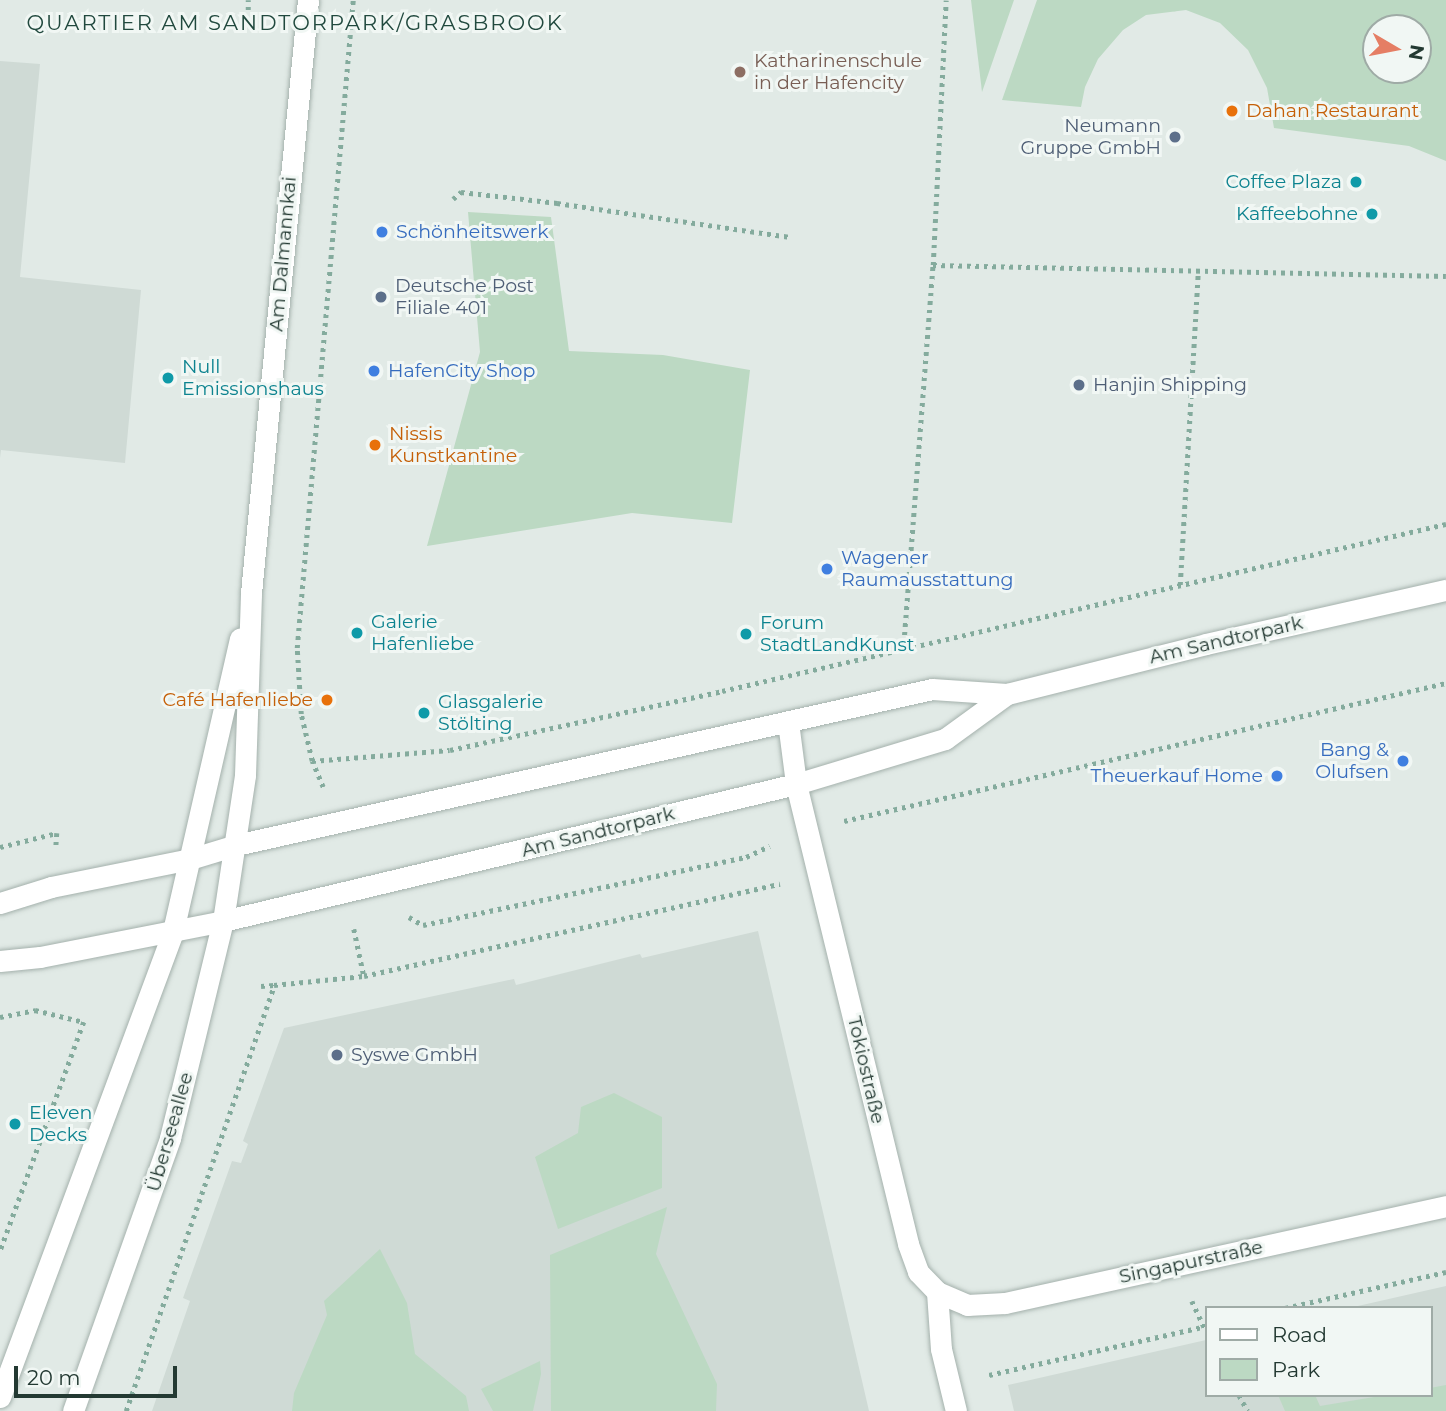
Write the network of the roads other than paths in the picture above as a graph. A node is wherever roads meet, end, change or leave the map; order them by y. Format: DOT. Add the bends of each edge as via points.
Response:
graph roads {
  1 [pos="308,0"];
  2 [pos="1446,590"];
  3 [pos="251,593"];
  4 [pos="1007,694"];
  5 [pos="788,722"];
  6 [pos="796,784"];
  7 [pos="236,845"];
  8 [pos="190,859"];
  9 [pos="0,903"];
  10 [pos="223,921"];
  11 [pos="173,931"];
  12 [pos="0,961"];
  13 [pos="1446,1206"];
  14 [pos="937,1292"];
  15 [pos="0,1397"];
  16 [pos="73,1411"];
  17 [pos="956,1411"];
  1 -- 3 [label="street, Am Dalmannkai"];
  2 -- 4 [label="street, Am Sandtorpark"];
  3 -- 7 [label="street, Am Dalmannkai" via="245,775"];
  3 -- 8 [label="street, Am Dalmannkai"];
  4 -- 5 [label="street, Am Sandtorpark" via="932,689"];
  4 -- 6 [label="street, Am Sandtorpark" via="945,738"];
  5 -- 6 [label="street, Tokiostraße"];
  5 -- 7 [label="street, Am Sandtorpark"];
  6 -- 10 [label="street, Am Sandtorpark"];
  6 -- 14 [label="street, Tokiostraße" via="908,1244 918,1272"];
  7 -- 8 [label="street, Am Sandtorpark"];
  7 -- 10 [label="street, Überseeallee"];
  8 -- 9 [label="street, Am Sandtorpark" via="51,887"];
  8 -- 11 [label="street"];
  10 -- 11 [label="street, Am Sandtorpark"];
  10 -- 16 [label="street, Überseeallee" via="170,1138"];
  11 -- 12 [label="street, Am Sandtorpark"];
  11 -- 15 [label="street"];
  13 -- 14 [label="street, Singapurstraße" via="1005,1303 967,1305"];
  14 -- 17 [label="street" via="940,1349"];
}
